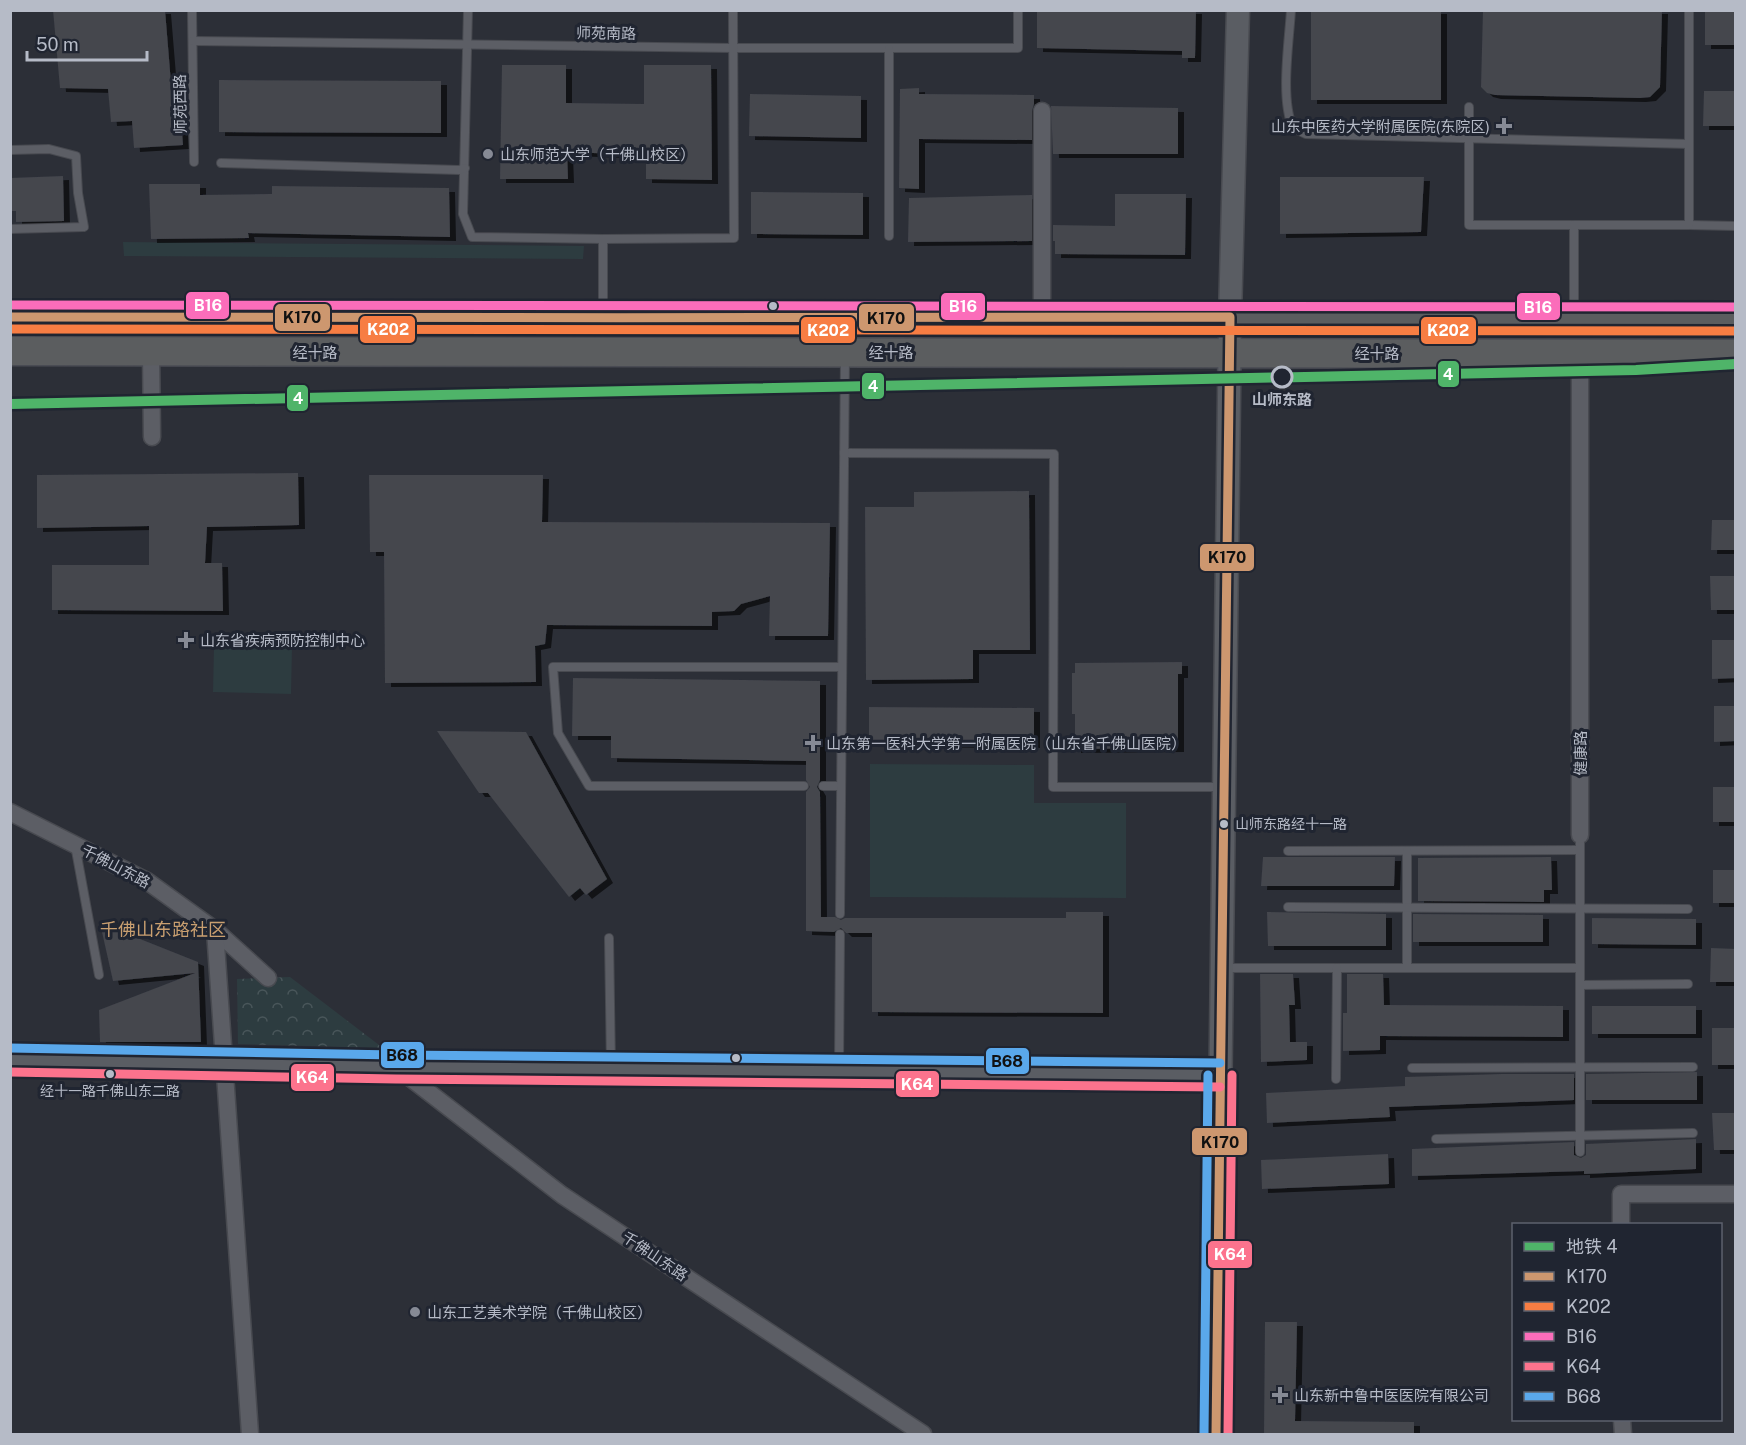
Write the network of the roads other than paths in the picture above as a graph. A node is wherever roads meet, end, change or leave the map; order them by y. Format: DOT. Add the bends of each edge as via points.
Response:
graph roads {
  1 [pos="192,10"];
  2 [pos="468,10"];
  3 [pos="733,10"];
  4 [pos="1018,10"];
  5 [pos="1238,10"];
  6 [pos="1291,10"];
  7 [pos="1689,10"];
  8 [pos="193,41"];
  9 [pos="467,44"];
  10 [pos="733,48"];
  11 [pos="889,49"];
  12 [pos="1469,107"];
  13 [pos="1042,111"];
  14 [pos="1469,138"];
  15 [pos="1689,144"];
  16 [pos="10,150"];
  17 [pos="194,162"];
  18 [pos="221,163"];
  19 [pos="465,168"];
  20 [pos="1574,225"];
  21 [pos="1689,225"];
  22 [pos="1736,226"];
  23 [pos="10,229"];
  24 [pos="889,236"];
  25 [pos="603,239"];
  26 [pos="10,317"];
  27 [pos="603,317"];
  28 [pos="1042,317"];
  29 [pos="1230,317"];
  30 [pos="1574,319"];
  31 [pos="1736,319"];
  32 [pos="10,351"];
  33 [pos="151,352"];
  34 [pos="845,352"];
  35 [pos="1230,353"];
  36 [pos="1580,354"];
  37 [pos="1736,354"];
  38 [pos="152,436"];
  39 [pos="844,453"];
  40 [pos="842,667"];
  41 [pos="804,786"];
  42 [pos="823,786"];
  43 [pos="841,786"];
  44 [pos="1225,788"];
  45 [pos="10,812"];
  46 [pos="1580,842"];
  47 [pos="75,844"];
  48 [pos="1288,851"];
  49 [pos="1407,851"];
  50 [pos="1288,907"];
  51 [pos="1407,909"];
  52 [pos="1688,909"];
  53 [pos="1580,910"];
  54 [pos="840,914"];
  55 [pos="215,930"];
  56 [pos="840,934"];
  57 [pos="609,938"];
  58 [pos="1222,968"];
  59 [pos="1337,968"];
  60 [pos="1407,968"];
  61 [pos="1580,968"];
  62 [pos="99,975"];
  63 [pos="268,978"];
  64 [pos="1688,984"];
  65 [pos="1580,985"];
  66 [pos="10,1060"];
  67 [pos="225,1064"];
  68 [pos="396,1066"];
  69 [pos="1693,1066"];
  70 [pos="1580,1067"];
  71 [pos="1412,1068"];
  72 [pos="611,1069"];
  73 [pos="839,1071"];
  74 [pos="1220,1075"];
  75 [pos="1336,1079"];
  76 [pos="1693,1132"];
  77 [pos="1580,1135"];
  78 [pos="1436,1139"];
  79 [pos="1580,1152"];
  80 [pos="1736,1194"];
  81 [pos="1621,1223"];
  82 [pos="250,1434"];
  83 [pos="923,1434"];
  84 [pos="1216,1434"];
  1 -- 8 [label="lane, 师苑西路"];
  2 -- 9 [label="lane"];
  3 -- 10 [label="lane"];
  4 -- 11 [label="lane, 师苑南路" via="1018,48"];
  5 -- 29 [label="main road"];
  6 -- 14 [label="lane" via="1286,102 1293,128 1306,134"];
  7 -- 15 [label="lane"];
  8 -- 9 [label="lane, 师苑南路"];
  8 -- 17 [label="lane, 师苑西路"];
  9 -- 10 [label="lane, 师苑南路"];
  9 -- 19 [label="lane"];
  10 -- 11 [label="lane, 师苑南路"];
  10 -- 25 [label="lane" via="734,238"];
  11 -- 24 [label="lane"];
  12 -- 14 [label="lane"];
  13 -- 28 [label="street"];
  14 -- 15 [label="lane"];
  14 -- 20 [label="lane" via="1469,225"];
  15 -- 21 [label="lane"];
  16 -- 23 [label="lane" via="49,149 76,156 84,227"];
  18 -- 19 [label="lane"];
  19 -- 25 [label="lane" via="463,214 472,237"];
  20 -- 21 [label="lane"];
  20 -- 30 [label="lane"];
  21 -- 22 [label="lane"];
  25 -- 27 [label="lane"];
  26 -- 27 [label="highway"];
  27 -- 28 [label="highway"];
  28 -- 29 [label="highway"];
  29 -- 30 [label="highway"];
  29 -- 35 [label="main road"];
  30 -- 31 [label="highway"];
  32 -- 33 [label="highway, 经十路"];
  33 -- 34 [label="highway, 经十路"];
  33 -- 38 [label="street"];
  34 -- 35 [label="highway, 经十路"];
  34 -- 39 [label="lane"];
  35 -- 36 [label="highway, 经十路"];
  35 -- 44 [label="main road"];
  36 -- 37 [label="highway, 经十路"];
  36 -- 46 [label="street, 健康路"];
  39 -- 40 [label="lane"];
  39 -- 44 [label="lane" via="1054,454 1053,787"];
  40 -- 41 [label="lane" via="553,666 558,733 589,786"];
  40 -- 43 [label="lane"];
  42 -- 43 [label="lane"];
  43 -- 54 [label="lane"];
  44 -- 58 [label="main road"];
  45 -- 47 [label="street, 千佛山东路"];
  46 -- 49 [label="lane"];
  46 -- 53 [label="lane, 健康路"];
  47 -- 55 [label="street, 千佛山东路" via="147,881"];
  47 -- 62 [label="lane"];
  48 -- 49 [label="lane"];
  49 -- 51 [label="lane"];
  50 -- 51 [label="lane"];
  51 -- 53 [label="lane"];
  51 -- 60 [label="lane"];
  52 -- 53 [label="lane"];
  53 -- 61 [label="lane, 健康路"];
  55 -- 63 [label="street, 千佛山东路"];
  55 -- 67 [label="street"];
  56 -- 73 [label="lane"];
  57 -- 72 [label="lane"];
  58 -- 59 [label="lane"];
  58 -- 74 [label="main road"];
  59 -- 60 [label="lane"];
  59 -- 75 [label="lane"];
  60 -- 61 [label="lane"];
  61 -- 65 [label="lane, 健康路"];
  64 -- 65 [label="lane"];
  65 -- 70 [label="lane, 健康路"];
  66 -- 67 [label="main road"];
  67 -- 68 [label="main road"];
  67 -- 82 [label="street"];
  68 -- 72 [label="main road"];
  68 -- 83 [label="street, 千佛山东路" via="562,1195"];
  69 -- 70 [label="lane"];
  70 -- 71 [label="lane"];
  70 -- 77 [label="lane, 健康路"];
  72 -- 73 [label="main road"];
  73 -- 74 [label="main road"];
  74 -- 84 [label="main road"];
  76 -- 77 [label="lane"];
  77 -- 78 [label="lane"];
  77 -- 79 [label="lane, 健康路"];
  80 -- 81 [label="street" via="1621,1194"];
}
